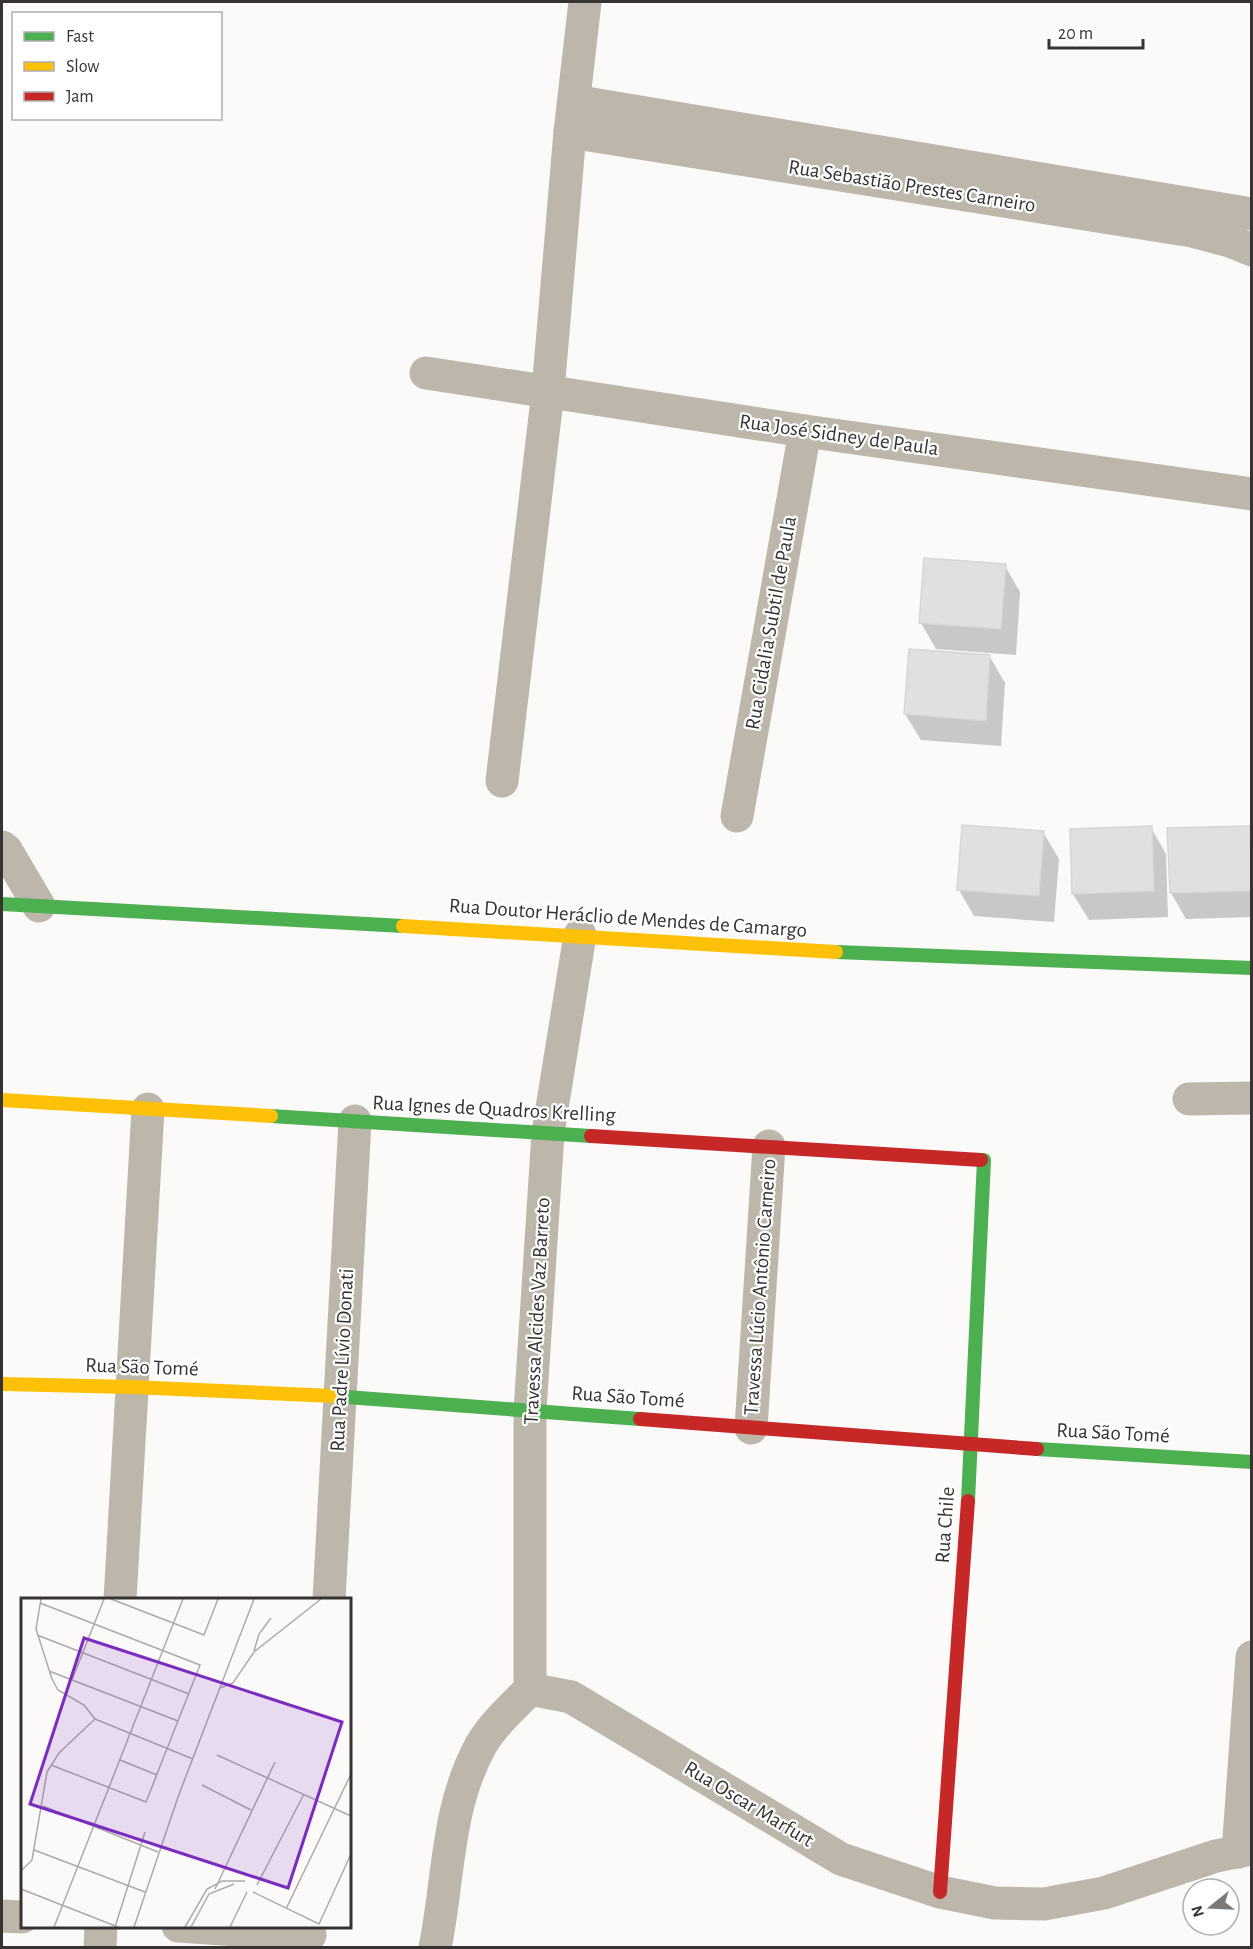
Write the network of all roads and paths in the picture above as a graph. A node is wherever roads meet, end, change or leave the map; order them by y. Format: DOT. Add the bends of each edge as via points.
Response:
graph roads {
  1 [pos="585,2"];
  2 [pos="572,117"];
  3 [pos="1251,214"];
  4 [pos="1251,250"];
  5 [pos="426,373"];
  6 [pos="548,391"];
  7 [pos="805,431"];
  8 [pos="1251,494"];
  9 [pos="502,781"];
  10 [pos="737,816"];
  11 [pos="2,847"];
  12 [pos="2,904"];
  13 [pos="39,906"];
  14 [pos="580,935"];
  15 [pos="1251,968"];
  16 [pos="1251,1098"];
  17 [pos="1189,1099"];
  18 [pos="2,1100"];
  19 [pos="148,1109"];
  20 [pos="355,1121"];
  21 [pos="548,1133"];
  22 [pos="769,1146"];
  23 [pos="984,1160"];
  24 [pos="2,1384"];
  25 [pos="132,1387"];
  26 [pos="340,1396"];
  27 [pos="530,1411"];
  28 [pos="751,1428"];
  29 [pos="972,1445"];
  30 [pos="1251,1462"];
  31 [pos="120,1598"];
  32 [pos="328,1598"];
  33 [pos="1251,1657"];
  34 [pos="530,1689"];
  35 [pos="1245,1850"];
  36 [pos="940,1892"];
  37 [pos="2,1916"];
  38 [pos="21,1917"];
  39 [pos="101,1928"];
  40 [pos="204,1928"];
  41 [pos="310,1936"];
  42 [pos="100,1947"];
  43 [pos="435,1947"];
  1 -- 2 [label="street"];
  2 -- 3 [label="street, Rua Sebastião Prestes Carneiro"];
  2 -- 4 [label="street, Rua Sebastião Prestes Carneiro" via="1192,231"];
  2 -- 6 [label="street"];
  5 -- 6 [label="street, Rua José Sidney de Paula"];
  6 -- 7 [label="street, Rua José Sidney de Paula"];
  6 -- 9 [label="street"];
  7 -- 8 [label="street, Rua José Sidney de Paula"];
  7 -- 10 [label="street, Rua Cidalia Subtil de Paula"];
  11 -- 13 [label="street"];
  12 -- 13 [label="street, Rua Doutor Heráclio de Mendes de Camargo"];
  13 -- 14 [label="street, Rua Doutor Heráclio de Mendes de Camargo"];
  14 -- 15 [label="street, Rua Doutor Heráclio de Mendes de Camargo" via="878,955"];
  14 -- 21 [label="street, Travessa Alcides Vaz Barreto"];
  16 -- 17 [label="street"];
  18 -- 19 [label="street, Rua Ignes de Quadros Krelling"];
  19 -- 20 [label="street, Rua Ignes de Quadros Krelling"];
  19 -- 25 [label="street"];
  20 -- 21 [label="street, Rua Ignes de Quadros Krelling"];
  20 -- 26 [label="street, Rua Padre Lívio Donati"];
  21 -- 22 [label="street, Rua Ignes de Quadros Krelling"];
  21 -- 27 [label="street, Travessa Alcides Vaz Barreto"];
  22 -- 23 [label="street, Rua Ignes de Quadros Krelling"];
  22 -- 28 [label="street, Travessa Lúcio Antônio Carneiro"];
  23 -- 29 [label="street, Rua Chile"];
  24 -- 25 [label="street, Rua São Tomé"];
  25 -- 26 [label="street, Rua São Tomé"];
  25 -- 31 [label="street"];
  26 -- 27 [label="street, Rua São Tomé"];
  26 -- 32 [label="street, Rua Padre Lívio Donati"];
  27 -- 28 [label="street, Rua São Tomé"];
  27 -- 34 [label="street, Travessa Alcides Vaz Barreto"];
  28 -- 29 [label="street, Rua São Tomé"];
  29 -- 30 [label="street, Rua São Tomé"];
  29 -- 36 [label="street, Rua Chile"];
  33 -- 35 [label="street"];
  34 -- 36 [label="street, Rua Oscar Marfurt" via="571,1697 841,1859"];
  34 -- 43 [label="street" via="482,1745 459,1798"];
  35 -- 36 [label="street, Rua Oscar Marfurt" via="1104,1893 1044,1904 995,1904"];
  37 -- 38 [label="street"];
  39 -- 42 [label="street"];
  40 -- 41 [label="street"];
}
